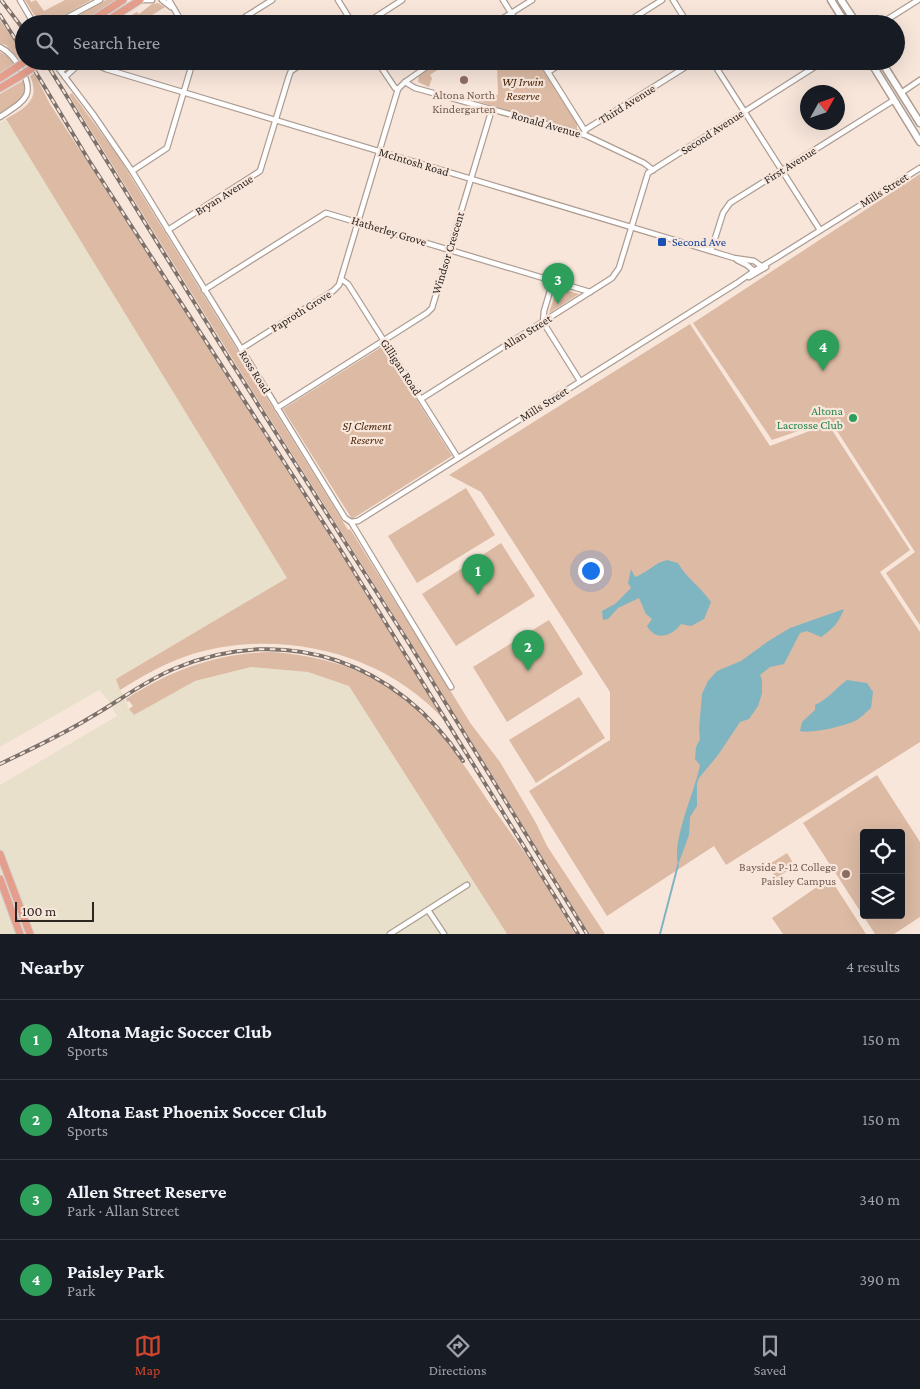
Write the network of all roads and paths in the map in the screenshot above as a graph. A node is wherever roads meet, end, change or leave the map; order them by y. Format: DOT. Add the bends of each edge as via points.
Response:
graph roads {
  1 [pos="20,0"];
  2 [pos="100,0"];
  3 [pos="123,0"];
  4 [pos="141,0"];
  5 [pos="152,0"];
  6 [pos="162,0"];
  7 [pos="169,0"];
  8 [pos="272,0"];
  9 [pos="338,0"];
  10 [pos="402,0"];
  11 [pos="503,0"];
  12 [pos="532,0"];
  13 [pos="662,0"];
  14 [pos="673,0"];
  15 [pos="831,0"];
  16 [pos="841,0"];
  17 [pos="918,0"];
  18 [pos="176,13"];
  19 [pos="511,13"];
  20 [pos="29,15"];
  21 [pos="72,15"];
  22 [pos="100,15"];
  23 [pos="117,15"];
  24 [pos="248,15"];
  25 [pos="347,15"];
  26 [pos="379,15"];
  27 [pos="508,15"];
  28 [pos="638,15"];
  29 [pos="682,15"];
  30 [pos="840,15"];
  31 [pos="851,15"];
  32 [pos="894,15"];
  33 [pos="0,47"];
  34 [pos="15,60"];
  35 [pos="15,68"];
  36 [pos="21,70"];
  37 [pos="29,70"];
  38 [pos="73,70"];
  39 [pos="108,70"];
  40 [pos="190,70"];
  41 [pos="293,70"];
  42 [pos="383,70"];
  43 [pos="422,70"];
  44 [pos="551,70"];
  45 [pos="681,70"];
  46 [pos="718,70"];
  47 [pos="810,70"];
  48 [pos="876,70"];
  49 [pos="887,70"];
  50 [pos="61,71"];
  51 [pos="548,72"];
  52 [pos="65,77"];
  53 [pos="0,78"];
  54 [pos="920,80"];
  55 [pos="405,82"];
  56 [pos="0,88"];
  57 [pos="398,88"];
  58 [pos="901,92"];
  59 [pos="184,93"];
  60 [pos="894,100"];
  61 [pos="492,109"];
  62 [pos="744,112"];
  63 [pos="0,117"];
  64 [pos="276,121"];
  65 [pos="920,123"];
  66 [pos="585,133"];
  67 [pos="920,142"];
  68 [pos="379,152"];
  69 [pos="920,164"];
  70 [pos="653,170"];
  71 [pos="782,170"];
  72 [pos="918,170"];
  73 [pos="132,171"];
  74 [pos="470,179"];
  75 [pos="358,222"];
  76 [pos="631,227"];
  77 [pos="168,230"];
  78 [pos="820,230"];
  79 [pos="449,249"];
  80 [pos="711,251"];
  81 [pos="734,258"];
  82 [pos="763,267"];
  83 [pos="755,272"];
  84 [pos="341,279"];
  85 [pos="553,281"];
  86 [pos="204,290"];
  87 [pos="590,292"];
  88 [pos="543,322"];
  89 [pos="384,340"];
  90 [pos="241,348"];
  91 [pos="580,381"];
  92 [pos="421,399"];
  93 [pos="278,408"];
  94 [pos="458,458"];
  95 [pos="351,522"];
  96 [pos="451,687"];
  97 [pos="1,859"];
  98 [pos="0,879"];
  99 [pos="468,885"];
  100 [pos="18,902"];
  101 [pos="10,905"];
  102 [pos="428,910"];
  103 [pos="20,934"];
  104 [pos="30,934"];
  105 [pos="390,934"];
  106 [pos="444,934"];
  1 -- 20 [label="street"];
  2 -- 21 [label="street"];
  3 -- 22 [label="main road"];
  4 -- 5 [label="street"];
  4 -- 23 [label="main road"];
  6 -- 18 [label="street"];
  7 -- 18 [label="street"];
  8 -- 24 [label="street"];
  9 -- 25 [label="street"];
  10 -- 26 [label="street"];
  11 -- 19 [label="street"];
  12 -- 19 [label="street"];
  13 -- 28 [label="street"];
  14 -- 29 [label="street"];
  15 -- 30 [label="street"];
  16 -- 31 [label="street"];
  17 -- 32 [label="street"];
  19 -- 27 [label="street"];
  33 -- 34 [label="street"];
  35 -- 53 [label="main road, bridge"];
  36 -- 63 [label="street" via="27,80 28,94"];
  37 -- 56 [label="main road, bridge"];
  38 -- 52 [label="street, McIntosh Road"];
  39 -- 59 [label="street, McIntosh Road"];
  40 -- 59 [label="street"];
  41 -- 64 [label="street, Bryan Avenue"];
  42 -- 57 [label="street"];
  43 -- 55 [label="street"];
  44 -- 51 [label="street"];
  45 -- 66 [label="street, Third Avenue"];
  46 -- 62 [label="street"];
  47 -- 62 [label="street, Second Avenue"];
  48 -- 60 [label="street"];
  49 -- 58 [label="street"];
  50 -- 52 [label="street, Ross Road"];
  51 -- 66 [label="street"];
  52 -- 73 [label="street, Ross Road"];
  54 -- 58 [label="street"];
  55 -- 57 [label="street"];
  55 -- 61 [label="street, Ronald Avenue" via="415,88"];
  57 -- 68 [label="street, Paproth Grove"];
  58 -- 65 [label="street"];
  59 -- 64 [label="street, McIntosh Road"];
  59 -- 73 [label="street" via="167,148"];
  60 -- 67 [label="street"];
  60 -- 71 [label="street, First Avenue"];
  61 -- 66 [label="street, Ronald Avenue"];
  61 -- 74 [label="street, Windsor Crescent"];
  62 -- 70 [label="street, Second Avenue"];
  62 -- 71 [label="street"];
  64 -- 68 [label="street, McIntosh Road"];
  64 -- 77 [label="street, Bryan Avenue" via="260,171"];
  66 -- 70 [label="street, Ronald Avenue"];
  68 -- 74 [label="street, McIntosh Road"];
  68 -- 75 [label="street, Paproth Grove"];
  69 -- 72 [label="street, Mills Street"];
  70 -- 76 [label="street" via="646,178"];
  71 -- 78 [label="street"];
  71 -- 80 [label="street, First Avenue" via="725,208"];
  72 -- 78 [label="street, Mills Street"];
  73 -- 77 [label="street, Ross Road"];
  74 -- 76 [label="street, McIntosh Road"];
  74 -- 79 [label="street, Windsor Crescent"];
  75 -- 79 [label="street, Hatherley Grove"];
  75 -- 84 [label="street, Paproth Grove"];
  75 -- 86 [label="street, Hatherley Grove" via="323,214"];
  76 -- 80 [label="street, McIntosh Road"];
  76 -- 87 [label="street, Allan Street" via="617,274"];
  77 -- 86 [label="street, Ross Road"];
  78 -- 82 [label="street, Mills Street"];
  79 -- 85 [label="street, Hatherley Grove"];
  79 -- 89 [label="street, Windsor Crescent" via="432,308"];
  80 -- 81 [label="street, McIntosh Road"];
  81 -- 82 [label="street, McIntosh Road" via="754,261"];
  81 -- 83 [label="street, McIntosh Road"];
  82 -- 83 [label="street, Mills Street"];
  83 -- 91 [label="street, Mills Street"];
  84 -- 89 [label="street, Gilligan Road" via="348,284"];
  84 -- 90 [label="street, Paproth Grove" via="333,291"];
  85 -- 87 [label="street, Hatherley Grove"];
  85 -- 88 [label="street"];
  86 -- 90 [label="street, Ross Road"];
  87 -- 88 [label="street, Allan Street"];
  88 -- 91 [label="street"];
  88 -- 92 [label="street, Allan Street"];
  89 -- 92 [label="street, Gilligan Road"];
  89 -- 93 [label="street, Windsor Crescent"];
  90 -- 93 [label="street, Ross Road"];
  91 -- 94 [label="street, Mills Street"];
  92 -- 94 [label="street, Gilligan Road"];
  93 -- 95 [label="street, Ross Road" via="345,518"];
  94 -- 95 [label="street, Mills Street" via="358,521"];
  95 -- 96 [label="street, Ross Road"];
  97 -- 100 [label="main road"];
  98 -- 101 [label="main road"];
  99 -- 102 [label="street"];
  100 -- 101 [label="main road"];
  100 -- 104 [label="main road"];
  101 -- 103 [label="main road"];
  102 -- 105 [label="street"];
  102 -- 106 [label="street"];
}
